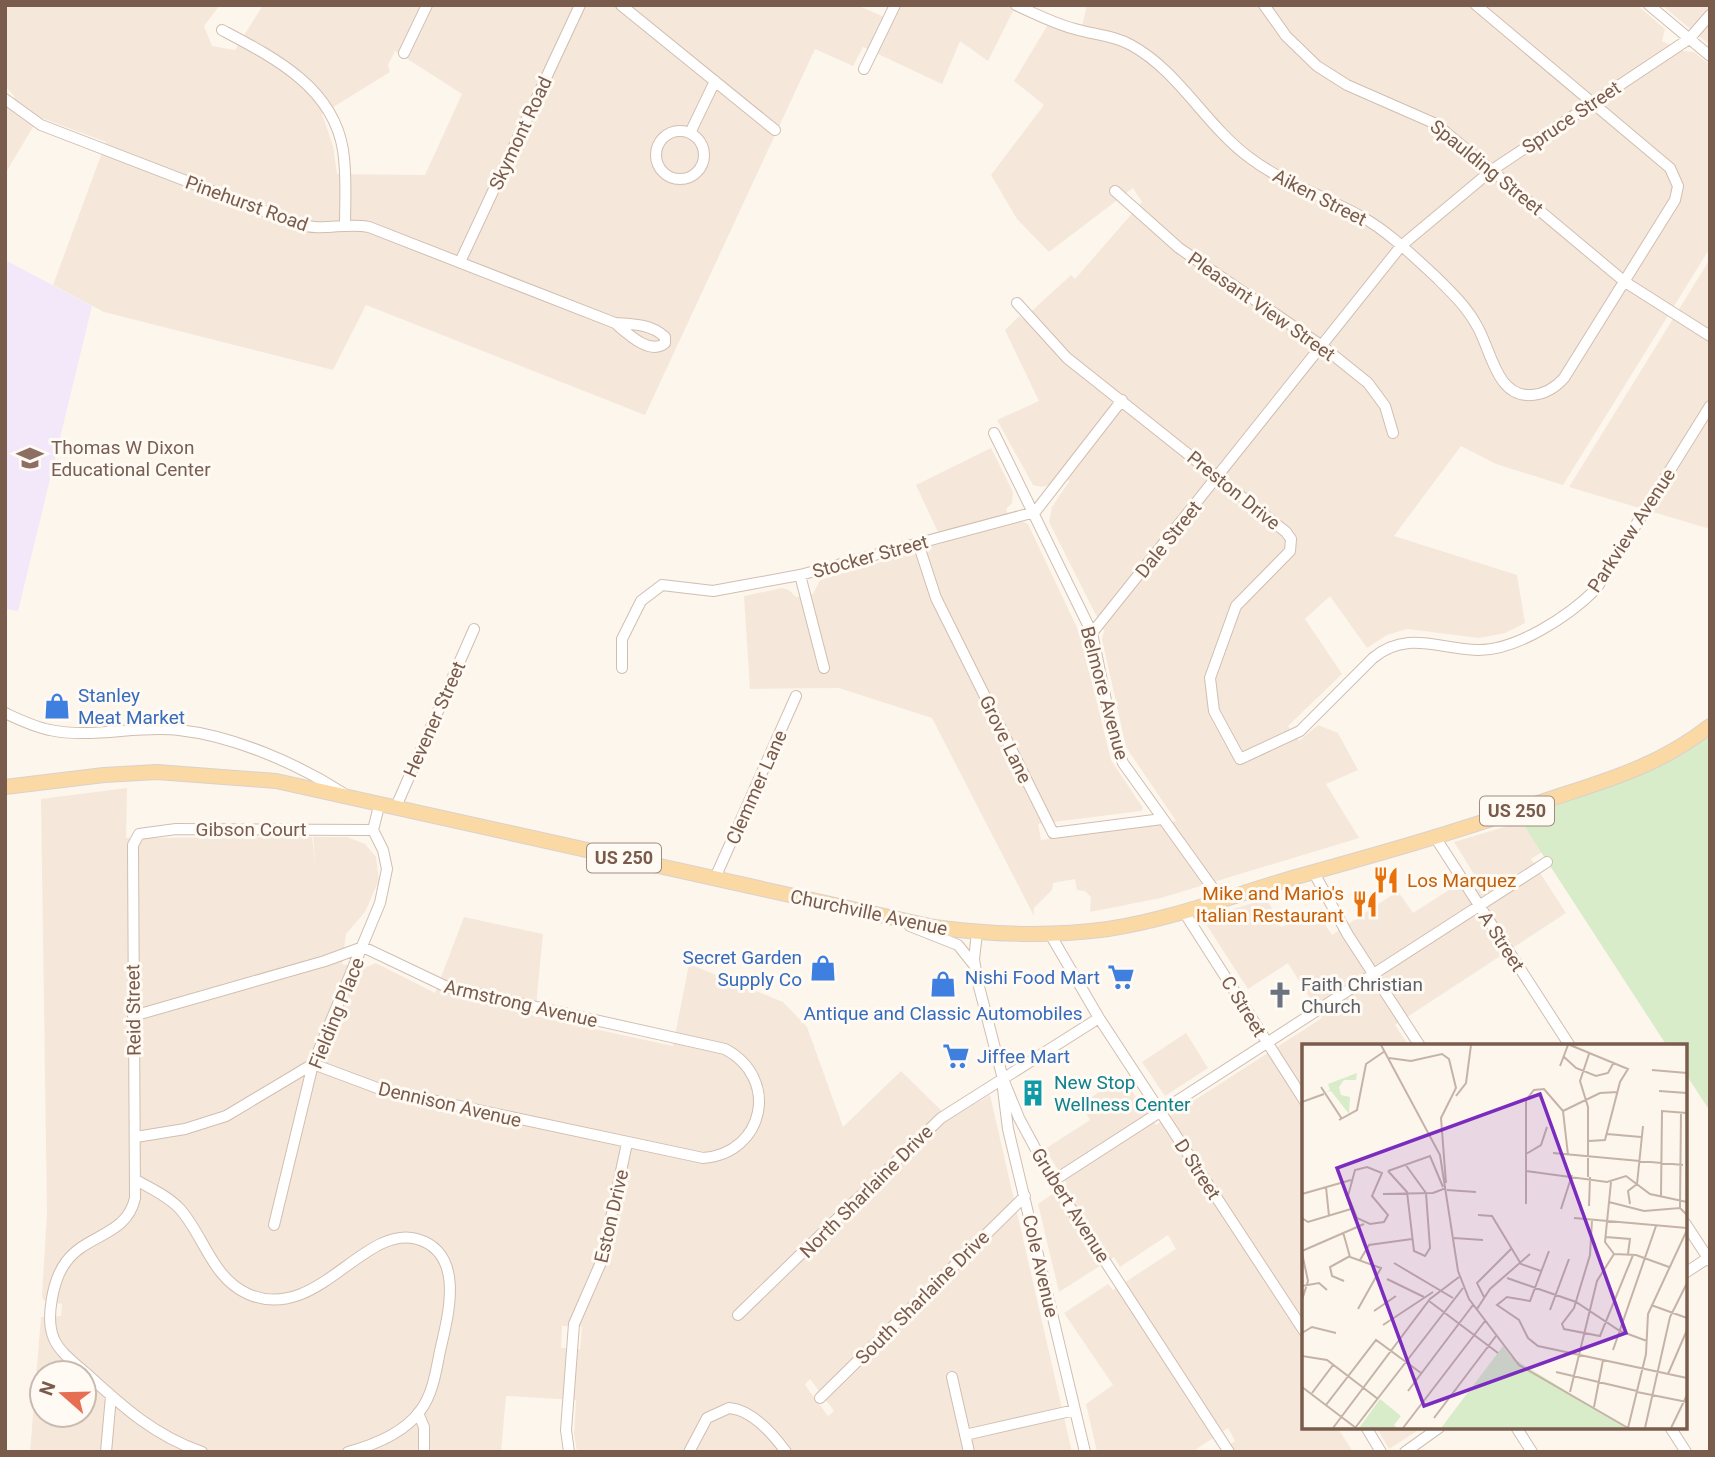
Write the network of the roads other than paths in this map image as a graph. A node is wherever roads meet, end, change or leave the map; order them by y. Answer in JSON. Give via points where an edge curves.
{"nodes":[{"id":1,"x":427,"y":5,"type":"edge"},
{"id":2,"x":580,"y":5,"type":"edge"},
{"id":3,"x":621,"y":5,"type":"edge"},
{"id":4,"x":895,"y":5,"type":"edge"},
{"id":5,"x":1016,"y":5,"type":"edge"},
{"id":6,"x":1264,"y":5,"type":"edge"},
{"id":7,"x":1476,"y":5,"type":"edge"},
{"id":8,"x":1649,"y":5,"type":"edge"},
{"id":9,"x":1710,"y":15,"type":"edge"},
{"id":10,"x":222,"y":30,"type":"dead end"},
{"id":11,"x":1689,"y":39,"type":"junction"},
{"id":12,"x":404,"y":53,"type":"dead end"},
{"id":13,"x":1710,"y":56,"type":"edge"},
{"id":14,"x":864,"y":69,"type":"dead end"},
{"id":15,"x":715,"y":81,"type":"junction"},
{"id":16,"x":5,"y":99,"type":"edge"},
{"id":17,"x":1593,"y":102,"type":"junction"},
{"id":18,"x":775,"y":130,"type":"dead end"},
{"id":19,"x":691,"y":133,"type":"junction"},
{"id":20,"x":1492,"y":170,"type":"junction"},
{"id":21,"x":1115,"y":191,"type":"dead end"},
{"id":22,"x":345,"y":226,"type":"junction"},
{"id":23,"x":1401,"y":246,"type":"junction"},
{"id":24,"x":460,"y":262,"type":"junction"},
{"id":25,"x":1625,"y":282,"type":"junction"},
{"id":26,"x":1017,"y":303,"type":"dead end"},
{"id":27,"x":615,"y":323,"type":"dead end"},
{"id":28,"x":1710,"y":335,"type":"edge"},
{"id":29,"x":1322,"y":346,"type":"junction"},
{"id":30,"x":1122,"y":400,"type":"junction"},
{"id":31,"x":1710,"y":406,"type":"edge"},
{"id":32,"x":994,"y":433,"type":"dead end"},
{"id":33,"x":1392,"y":433,"type":"dead end"},
{"id":34,"x":1218,"y":478,"type":"junction"},
{"id":35,"x":1035,"y":512,"type":"junction"},
{"id":36,"x":918,"y":542,"type":"junction"},
{"id":37,"x":800,"y":575,"type":"junction"},
{"id":38,"x":474,"y":629,"type":"dead end"},
{"id":39,"x":1092,"y":633,"type":"junction"},
{"id":40,"x":622,"y":668,"type":"dead end"},
{"id":41,"x":824,"y":668,"type":"dead end"},
{"id":42,"x":796,"y":696,"type":"dead end"},
{"id":43,"x":5,"y":713,"type":"edge"},
{"id":44,"x":1710,"y":726,"type":"edge"},
{"id":45,"x":1240,"y":759,"type":"joint"},
{"id":46,"x":280,"y":761,"type":"junction"},
{"id":47,"x":276,"y":781,"type":"junction"},
{"id":48,"x":5,"y":788,"type":"edge"},
{"id":49,"x":351,"y":798,"type":"junction"},
{"id":50,"x":379,"y":806,"type":"junction"},
{"id":51,"x":395,"y":809,"type":"junction"},
{"id":52,"x":1162,"y":819,"type":"junction"},
{"id":53,"x":373,"y":830,"type":"junction"},
{"id":54,"x":1435,"y":837,"type":"junction"},
{"id":55,"x":134,"y":841,"type":"joint"},
{"id":56,"x":1547,"y":862,"type":"dead end"},
{"id":57,"x":1314,"y":873,"type":"junction"},
{"id":58,"x":715,"y":878,"type":"junction"},
{"id":59,"x":1222,"y":901,"type":"junction"},
{"id":60,"x":1479,"y":906,"type":"junction"},
{"id":61,"x":1185,"y":912,"type":"junction"},
{"id":62,"x":897,"y":919,"type":"junction"},
{"id":63,"x":977,"y":933,"type":"junction"},
{"id":64,"x":1050,"y":934,"type":"junction"},
{"id":65,"x":363,"y":947,"type":"junction"},
{"id":66,"x":974,"y":965,"type":"junction"},
{"id":67,"x":1373,"y":975,"type":"junction"},
{"id":68,"x":133,"y":1016,"type":"junction"},
{"id":69,"x":1099,"y":1018,"type":"junction"},
{"id":70,"x":1267,"y":1043,"type":"junction"},
{"id":71,"x":1419,"y":1044,"type":"edge"},
{"id":72,"x":1569,"y":1044,"type":"edge"},
{"id":73,"x":313,"y":1064,"type":"junction"},
{"id":74,"x":1003,"y":1079,"type":"junction"},
{"id":75,"x":1302,"y":1097,"type":"edge"},
{"id":76,"x":758,"y":1110,"type":"joint"},
{"id":77,"x":1161,"y":1113,"type":"junction"},
{"id":78,"x":135,"y":1137,"type":"junction"},
{"id":79,"x":627,"y":1143,"type":"junction"},
{"id":80,"x":136,"y":1180,"type":"junction"},
{"id":81,"x":1054,"y":1181,"type":"junction"},
{"id":82,"x":1025,"y":1196,"type":"junction"},
{"id":83,"x":274,"y":1225,"type":"dead end"},
{"id":84,"x":1687,"y":1226,"type":"edge"},
{"id":85,"x":1709,"y":1260,"type":"edge"},
{"id":86,"x":1687,"y":1272,"type":"edge"},
{"id":87,"x":738,"y":1315,"type":"dead end"},
{"id":88,"x":1302,"y":1328,"type":"edge"},
{"id":89,"x":952,"y":1377,"type":"dead end"},
{"id":90,"x":111,"y":1396,"type":"junction"},
{"id":91,"x":820,"y":1398,"type":"dead end"},
{"id":92,"x":1075,"y":1410,"type":"junction"},
{"id":93,"x":418,"y":1413,"type":"junction"},
{"id":94,"x":1367,"y":1429,"type":"edge"},
{"id":95,"x":1437,"y":1429,"type":"edge"},
{"id":96,"x":1517,"y":1429,"type":"edge"},
{"id":97,"x":1671,"y":1429,"type":"edge"},
{"id":98,"x":965,"y":1435,"type":"junction"},
{"id":99,"x":106,"y":1452,"type":"edge"},
{"id":100,"x":202,"y":1452,"type":"edge"},
{"id":101,"x":348,"y":1452,"type":"edge"},
{"id":102,"x":424,"y":1452,"type":"edge"},
{"id":103,"x":569,"y":1452,"type":"edge"},
{"id":104,"x":689,"y":1452,"type":"edge"},
{"id":105,"x":786,"y":1452,"type":"edge"},
{"id":106,"x":969,"y":1452,"type":"edge"},
{"id":107,"x":1085,"y":1452,"type":"edge"},
{"id":108,"x":1229,"y":1452,"type":"edge"},
{"id":109,"x":1381,"y":1452,"type":"edge"},
{"id":110,"x":1405,"y":1452,"type":"edge"},
{"id":111,"x":1532,"y":1452,"type":"edge"},
{"id":112,"x":1686,"y":1452,"type":"edge"}],
"edges":[{"from":1,"to":12,"type":"street"},
{"from":2,"to":24,"type":"street","name":"Skymont Road"},
{"from":3,"to":15,"type":"street"},
{"from":4,"to":14,"type":"street"},
{"from":5,"to":23,"type":"street","name":"Aiken Street","via":[[1140,50],[1249,158],[1363,218]]},
{"from":6,"to":20,"type":"street","name":"Spaulding Street","via":[[1286,36],[1317,66],[1347,85],[1427,119]]},
{"from":7,"to":17,"type":"street"},
{"from":8,"to":11,"type":"street"},
{"from":9,"to":11,"type":"street","name":"Spruce Street"},
{"from":10,"to":22,"type":"street","via":[[305,80],[328,108],[343,148]]},
{"from":11,"to":13,"type":"street"},
{"from":11,"to":17,"type":"street","name":"Spruce Street"},
{"from":15,"to":18,"type":"street"},
{"from":15,"to":19,"type":"street"},
{"from":16,"to":22,"type":"street","name":"Pinehurst Road","via":[[41,125],[299,224]]},
{"from":17,"to":20,"type":"street","name":"Spruce Street"},
{"from":17,"to":25,"type":"street","via":[[1670,168],[1678,186],[1675,200]]},
{"from":19,"to":19,"type":"street","via":[[673,132],[659,144],[657,162],[671,178],[691,177],[702,165],[702,145]]},
{"from":20,"to":23,"type":"street","name":"Spruce Street"},
{"from":20,"to":25,"type":"street","name":"Spaulding Street"},
{"from":21,"to":29,"type":"street","name":"Pleasant View Street","via":[[1184,252]]},
{"from":22,"to":24,"type":"street","name":"Pinehurst Road","via":[[369,227]]},
{"from":23,"to":25,"type":"street","name":"Aiken Street","via":[[1463,305],[1481,332],[1501,380],[1524,395],[1545,392],[1564,379]]},
{"from":23,"to":29,"type":"street","name":"Spruce Street"},
{"from":24,"to":27,"type":"street","name":"Pinehurst Road"},
{"from":25,"to":28,"type":"street","name":"Spaulding Street"},
{"from":26,"to":30,"type":"street","name":"Preston Drive","via":[[1067,358]]},
{"from":29,"to":33,"type":"street","name":"Pleasant View Street","via":[[1377,392],[1390,416]]},
{"from":29,"to":34,"type":"street","name":"Dale Street"},
{"from":30,"to":34,"type":"street","name":"Preston Drive"},
{"from":30,"to":35,"type":"street"},
{"from":31,"to":45,"type":"street","name":"Parkview Avenue","via":[[1596,589],[1582,601],[1523,639],[1499,648],[1477,650],[1415,640],[1386,649],[1300,731]]},
{"from":32,"to":35,"type":"street","name":"Belmore Avenue"},
{"from":34,"to":39,"type":"street","name":"Dale Street"},
{"from":34,"to":45,"type":"street","name":"Preston Drive","via":[[1286,532],[1292,544],[1234,610],[1212,674],[1209,689],[1214,710]]},
{"from":35,"to":36,"type":"street","name":"Stocker Street"},
{"from":35,"to":39,"type":"street","name":"Belmore Avenue"},
{"from":36,"to":37,"type":"street","name":"Stocker Street"},
{"from":36,"to":52,"type":"street","name":"Grove Lane","via":[[936,598],[1053,833]]},
{"from":37,"to":40,"type":"street","name":"Stocker Street","via":[[713,591],[670,584],[657,587],[641,601],[622,639]]},
{"from":37,"to":41,"type":"street"},
{"from":38,"to":51,"type":"street","name":"Hevener Street"},
{"from":39,"to":52,"type":"street","name":"Belmore Avenue","via":[[1116,748]]},
{"from":42,"to":58,"type":"street","name":"Clemmer Lane"},
{"from":43,"to":46,"type":"street","via":[[56,732],[184,731]]},
{"from":44,"to":54,"type":"main road","name":"Churchville Avenue","number":"US 250","via":[[1634,772]]},
{"from":46,"to":47,"type":"street"},
{"from":46,"to":49,"type":"street","via":[[305,769]]},
{"from":47,"to":48,"type":"main road","name":"Churchville Avenue","number":"US 250","via":[[157,772]]},
{"from":47,"to":49,"type":"main road","name":"Churchville Avenue","number":"US 250"},
{"from":49,"to":50,"type":"main road","name":"Churchville Avenue","number":"US 250"},
{"from":50,"to":51,"type":"main road","name":"Churchville Avenue","number":"US 250"},
{"from":50,"to":53,"type":"street"},
{"from":51,"to":58,"type":"main road","name":"Churchville Avenue","number":"US 250"},
{"from":52,"to":59,"type":"street","name":"Belmore Avenue"},
{"from":53,"to":55,"type":"street","name":"Gibson Court","via":[[176,829],[139,834]]},
{"from":53,"to":65,"type":"street","name":"Fielding Place","via":[[385,855],[386,877]]},
{"from":54,"to":57,"type":"main road","name":"Churchville Avenue","number":"US 250"},
{"from":54,"to":60,"type":"street","name":"A Street"},
{"from":55,"to":68,"type":"street","name":"Reid Street"},
{"from":56,"to":60,"type":"street"},
{"from":57,"to":59,"type":"main road","name":"Churchville Avenue","number":"US 250"},
{"from":57,"to":67,"type":"street"},
{"from":58,"to":62,"type":"main road","name":"Churchville Avenue","number":"US 250"},
{"from":59,"to":61,"type":"main road","name":"Churchville Avenue","number":"US 250"},
{"from":60,"to":67,"type":"street"},
{"from":60,"to":72,"type":"street","name":"A Street"},
{"from":61,"to":64,"type":"main road","name":"Churchville Avenue","number":"US 250","via":[[1112,928]]},
{"from":61,"to":70,"type":"street","name":"C Street"},
{"from":62,"to":63,"type":"main road","name":"Churchville Avenue","number":"US 250"},
{"from":62,"to":66,"type":"street","via":[[958,945]]},
{"from":63,"to":64,"type":"main road","name":"Churchville Avenue","number":"US 250"},
{"from":63,"to":66,"type":"street","name":"Grubert Avenue"},
{"from":64,"to":69,"type":"street","name":"D Street"},
{"from":65,"to":68,"type":"street"},
{"from":65,"to":73,"type":"street","name":"Fielding Place"},
{"from":65,"to":76,"type":"street","name":"Armstrong Avenue","via":[[455,989],[725,1049],[752,1073]]},
{"from":66,"to":74,"type":"street","name":"Grubert Avenue"},
{"from":67,"to":70,"type":"street"},
{"from":67,"to":71,"type":"street"},
{"from":68,"to":78,"type":"street","name":"Reid Street"},
{"from":69,"to":74,"type":"street","name":"North Sharlaine Drive"},
{"from":69,"to":77,"type":"street","name":"D Street"},
{"from":70,"to":75,"type":"street","name":"C Street"},
{"from":70,"to":77,"type":"street"},
{"from":73,"to":78,"type":"street","via":[[226,1116],[186,1129]]},
{"from":73,"to":79,"type":"street","name":"Dennison Avenue","via":[[380,1089]]},
{"from":73,"to":83,"type":"street","name":"Fielding Place"},
{"from":74,"to":81,"type":"street","name":"Grubert Avenue"},
{"from":74,"to":82,"type":"street","name":"Cole Avenue","via":[[1005,1116]]},
{"from":74,"to":87,"type":"street","name":"North Sharlaine Drive","via":[[930,1127]]},
{"from":76,"to":79,"type":"street","name":"Dennison Avenue","via":[[745,1138],[714,1156],[697,1157]]},
{"from":77,"to":81,"type":"street"},
{"from":77,"to":88,"type":"street","name":"D Street"},
{"from":78,"to":80,"type":"street","name":"Reid Street"},
{"from":79,"to":103,"type":"street","name":"Eston Drive","via":[[601,1266],[574,1324],[566,1430]]},
{"from":80,"to":90,"type":"street","name":"Reid Street","via":[[129,1214],[68,1259],[59,1273],[52,1303],[51,1329],[57,1345]]},
{"from":80,"to":93,"type":"street","via":[[177,1206],[223,1276],[260,1298],[303,1294],[391,1240],[416,1239],[434,1249],[447,1269],[450,1296],[435,1377]]},
{"from":81,"to":108,"type":"street","name":"Grubert Avenue"},
{"from":82,"to":91,"type":"street","name":"South Sharlaine Drive"},
{"from":82,"to":92,"type":"street","name":"Cole Avenue"},
{"from":84,"to":85,"type":"street"},
{"from":85,"to":86,"type":"street"},
{"from":89,"to":98,"type":"street"},
{"from":90,"to":99,"type":"street"},
{"from":90,"to":100,"type":"street","name":"Reid Street","via":[[149,1427]]},
{"from":92,"to":98,"type":"street"},
{"from":92,"to":107,"type":"street","name":"Cole Avenue"},
{"from":93,"to":101,"type":"street","via":[[387,1437]]},
{"from":93,"to":102,"type":"street","via":[[424,1427]]},
{"from":94,"to":109,"type":"street"},
{"from":95,"to":110,"type":"street"},
{"from":96,"to":111,"type":"street"},
{"from":97,"to":112,"type":"street"},
{"from":98,"to":106,"type":"street"},
{"from":104,"to":105,"type":"street","via":[[707,1418],[729,1408],[763,1426]]}]}
